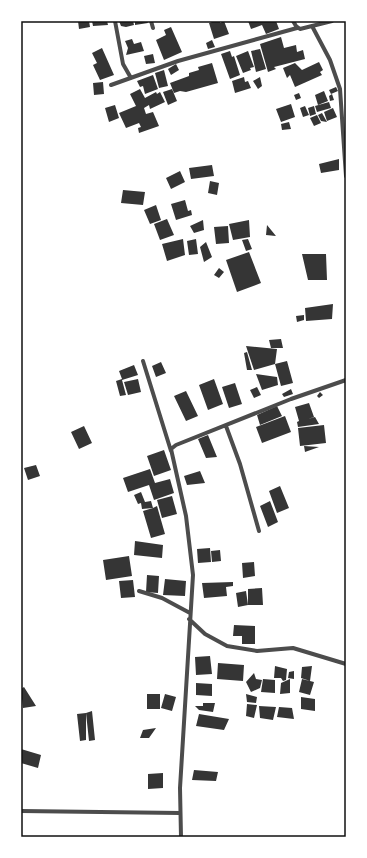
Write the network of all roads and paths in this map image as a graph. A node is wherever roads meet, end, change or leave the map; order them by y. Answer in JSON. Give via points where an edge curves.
{"nodes":[{"id":1,"x":115,"y":21,"type":"edge"},
{"id":2,"x":151,"y":21,"type":"edge"},
{"id":3,"x":294,"y":21,"type":"edge"},
{"id":4,"x":332,"y":21,"type":"edge"},
{"id":5,"x":312,"y":26,"type":"junction"},
{"id":6,"x":153,"y":28,"type":"dead end"},
{"id":7,"x":297,"y":28,"type":"junction"},
{"id":8,"x":131,"y":78,"type":"junction"},
{"id":9,"x":111,"y":85,"type":"dead end"},
{"id":10,"x":346,"y":176,"type":"edge"},
{"id":11,"x":143,"y":361,"type":"dead end"},
{"id":12,"x":346,"y":380,"type":"edge"},
{"id":13,"x":226,"y":426,"type":"junction"},
{"id":14,"x":171,"y":451,"type":"junction"},
{"id":15,"x":259,"y":530,"type":"dead end"},
{"id":16,"x":139,"y":591,"type":"dead end"},
{"id":17,"x":190,"y":613,"type":"junction"},
{"id":18,"x":189,"y":619,"type":"junction"},
{"id":19,"x":346,"y":664,"type":"edge"},
{"id":20,"x":21,"y":811,"type":"edge"},
{"id":21,"x":180,"y":813,"type":"junction"},
{"id":22,"x":181,"y":837,"type":"edge"}],
"edges":[{"from":1,"to":8,"type":"street","via":[[123,64]]},
{"from":2,"to":6,"type":"street"},
{"from":3,"to":7,"type":"street"},
{"from":4,"to":5,"type":"street"},
{"from":5,"to":7,"type":"street"},
{"from":5,"to":10,"type":"street","via":[[330,60],[340,89]]},
{"from":7,"to":8,"type":"street"},
{"from":8,"to":9,"type":"street"},
{"from":11,"to":14,"type":"street"},
{"from":12,"to":13,"type":"street"},
{"from":13,"to":14,"type":"street","via":[[176,445]]},
{"from":13,"to":15,"type":"street"},
{"from":14,"to":17,"type":"street","via":[[191,550],[193,575]]},
{"from":16,"to":17,"type":"street","via":[[162,598]]},
{"from":17,"to":18,"type":"street"},
{"from":18,"to":19,"type":"street","via":[[205,634],[227,646],[257,651],[293,648]]},
{"from":18,"to":21,"type":"street"},
{"from":20,"to":21,"type":"street"},
{"from":21,"to":22,"type":"street"}]}
